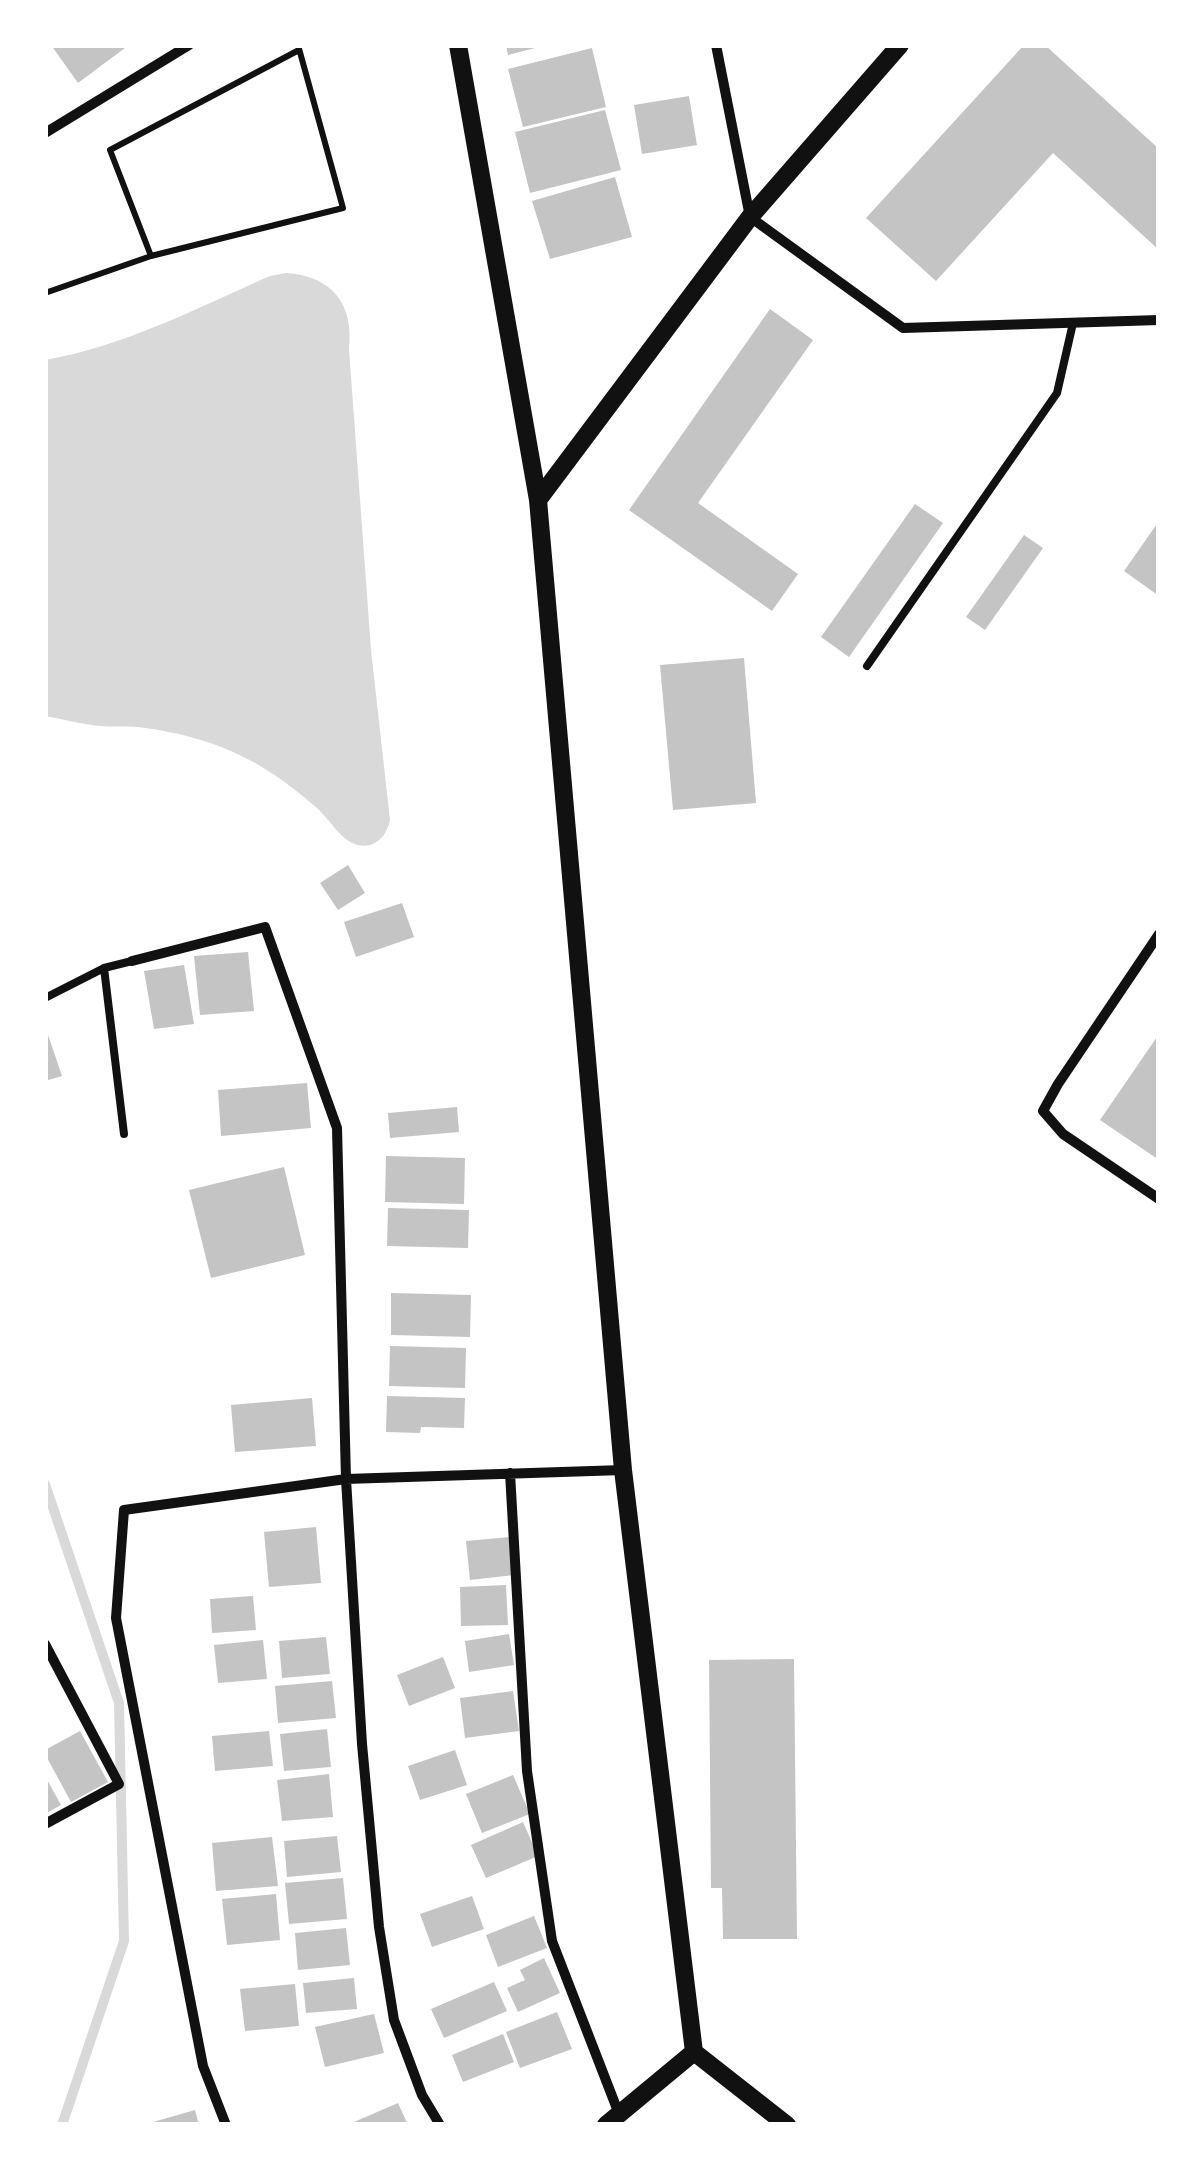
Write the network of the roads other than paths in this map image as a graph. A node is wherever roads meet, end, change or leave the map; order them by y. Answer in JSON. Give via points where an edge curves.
{"nodes":[{"id":1,"x":188,"y":45,"type":"edge"},
{"id":2,"x":458,"y":45,"type":"edge"},
{"id":3,"x":716,"y":45,"type":"edge"},
{"id":4,"x":900,"y":45,"type":"edge"},
{"id":5,"x":45,"y":133,"type":"edge"},
{"id":6,"x":750,"y":217,"type":"junction"},
{"id":7,"x":1159,"y":320,"type":"edge"},
{"id":8,"x":1073,"y":322,"type":"junction"},
{"id":9,"x":538,"y":500,"type":"junction"},
{"id":10,"x":867,"y":666,"type":"dead end"},
{"id":11,"x":1159,"y":934,"type":"edge"},
{"id":12,"x":132,"y":960,"type":"joint"},
{"id":13,"x":104,"y":968,"type":"junction"},
{"id":14,"x":45,"y":998,"type":"edge"},
{"id":15,"x":124,"y":1134,"type":"dead end"},
{"id":16,"x":1159,"y":1199,"type":"edge"},
{"id":17,"x":623,"y":1470,"type":"junction"},
{"id":18,"x":510,"y":1473,"type":"junction"},
{"id":19,"x":346,"y":1480,"type":"junction"},
{"id":20,"x":45,"y":1644,"type":"edge"},
{"id":21,"x":45,"y":1824,"type":"edge"},
{"id":22,"x":694,"y":2052,"type":"junction"},
{"id":23,"x":613,"y":2119,"type":"edge"},
{"id":24,"x":226,"y":2125,"type":"edge"},
{"id":25,"x":440,"y":2125,"type":"edge"},
{"id":26,"x":786,"y":2125,"type":"edge"}],
"edges":[{"from":1,"to":5,"type":"street"},
{"from":2,"to":9,"type":"street"},
{"from":3,"to":6,"type":"street"},
{"from":4,"to":6,"type":"street"},
{"from":6,"to":8,"type":"street","via":[[903,328]]},
{"from":6,"to":9,"type":"street"},
{"from":7,"to":8,"type":"street"},
{"from":8,"to":10,"type":"lane","via":[[1057,394]]},
{"from":9,"to":17,"type":"street"},
{"from":11,"to":16,"type":"street","via":[[1044,1111],[1063,1134]]},
{"from":12,"to":13,"type":"lane"},
{"from":12,"to":19,"type":"street","via":[[265,927],[337,1128]]},
{"from":13,"to":14,"type":"lane"},
{"from":13,"to":15,"type":"lane"},
{"from":17,"to":18,"type":"street"},
{"from":17,"to":22,"type":"street"},
{"from":18,"to":19,"type":"street"},
{"from":18,"to":23,"type":"street","via":[[526,1771],[552,1941]]},
{"from":19,"to":24,"type":"street","via":[[124,1510],[116,1618],[203,2066]]},
{"from":19,"to":25,"type":"street","via":[[379,1927],[394,2020]]},
{"from":20,"to":21,"type":"street","via":[[119,1784]]},
{"from":22,"to":23,"type":"street"},
{"from":22,"to":26,"type":"street"}]}
